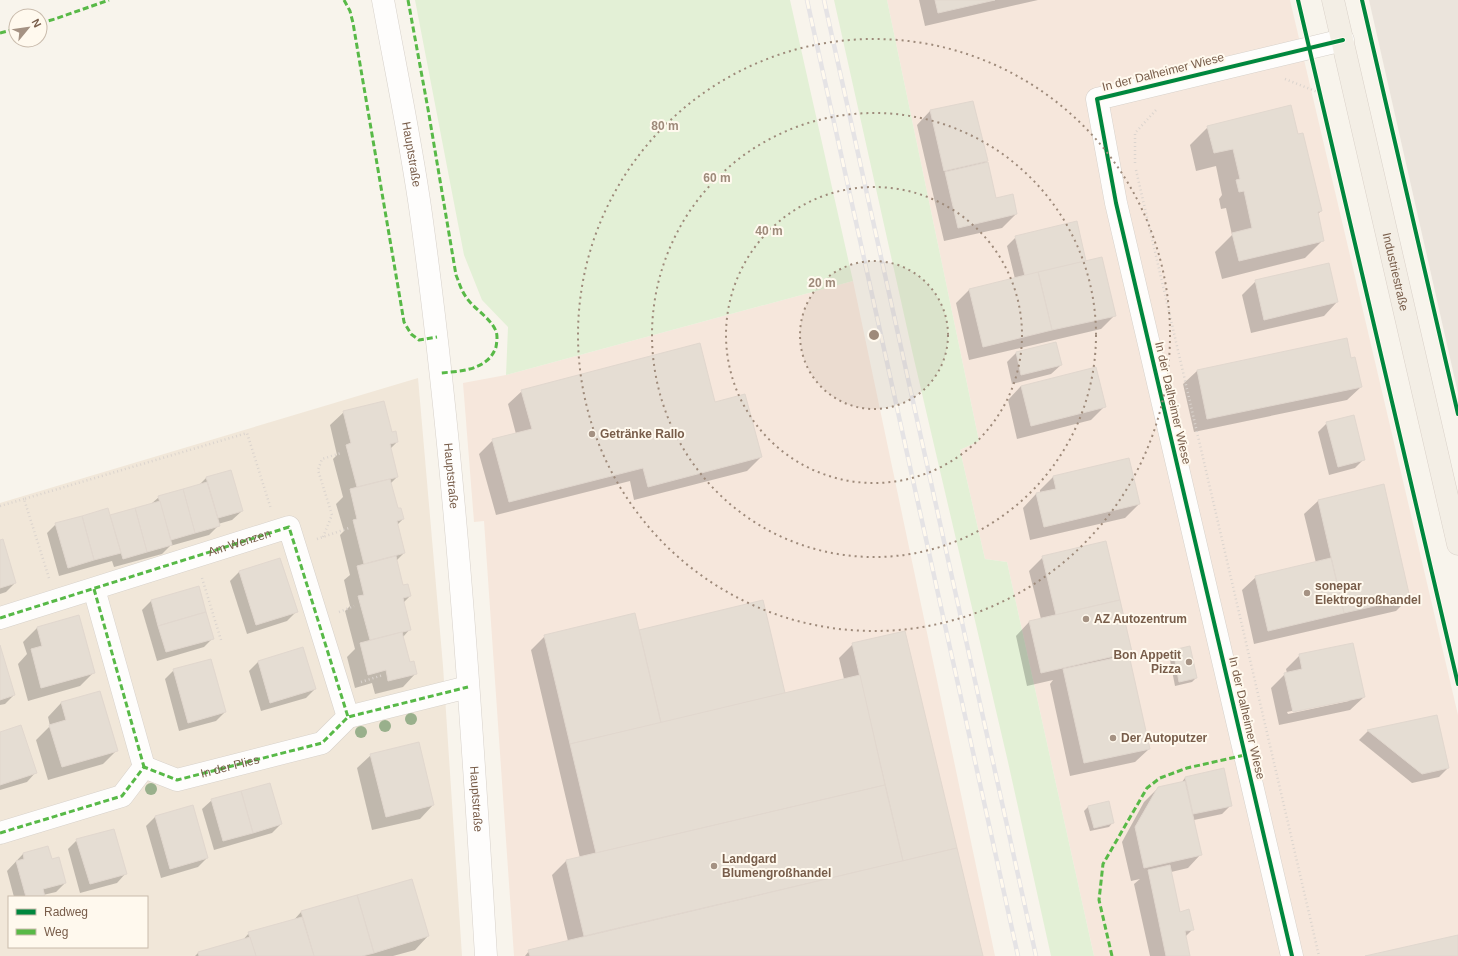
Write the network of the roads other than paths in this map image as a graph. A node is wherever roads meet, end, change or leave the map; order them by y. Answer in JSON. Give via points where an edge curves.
{"nodes":[{"id":1,"x":383,"y":0,"type":"edge"},
{"id":2,"x":1333,"y":0,"type":"edge"},
{"id":3,"x":1342,"y":40,"type":"junction"},
{"id":4,"x":1458,"y":544,"type":"edge"},
{"id":5,"x":94,"y":589,"type":"junction"},
{"id":6,"x":0,"y":618,"type":"edge"},
{"id":7,"x":468,"y":687,"type":"junction"},
{"id":8,"x":348,"y":717,"type":"junction"},
{"id":9,"x":144,"y":767,"type":"junction"},
{"id":10,"x":0,"y":833,"type":"edge"},
{"id":11,"x":486,"y":956,"type":"edge"},
{"id":12,"x":1292,"y":956,"type":"edge"}],
"edges":[{"from":1,"to":7,"type":"street","name":"Hauptstraße","via":[[418,194],[438,344],[458,547]]},
{"from":2,"to":3,"type":"main road","name":"Industriestraße"},
{"from":3,"to":4,"type":"main road","name":"Industriestraße"},
{"from":3,"to":12,"type":"street","name":"In der Dalheimer Wiese","via":[[1097,98],[1118,210]]},
{"from":5,"to":6,"type":"street","name":"Am Wenzen"},
{"from":5,"to":8,"type":"street","name":"Am Wenzen","via":[[289,527]]},
{"from":5,"to":9,"type":"street"},
{"from":7,"to":8,"type":"street"},
{"from":7,"to":11,"type":"street","name":"Hauptstraße"},
{"from":8,"to":9,"type":"street","name":"In der Plies","via":[[322,743],[177,780]]},
{"from":9,"to":10,"type":"street","via":[[122,796]]}]}
